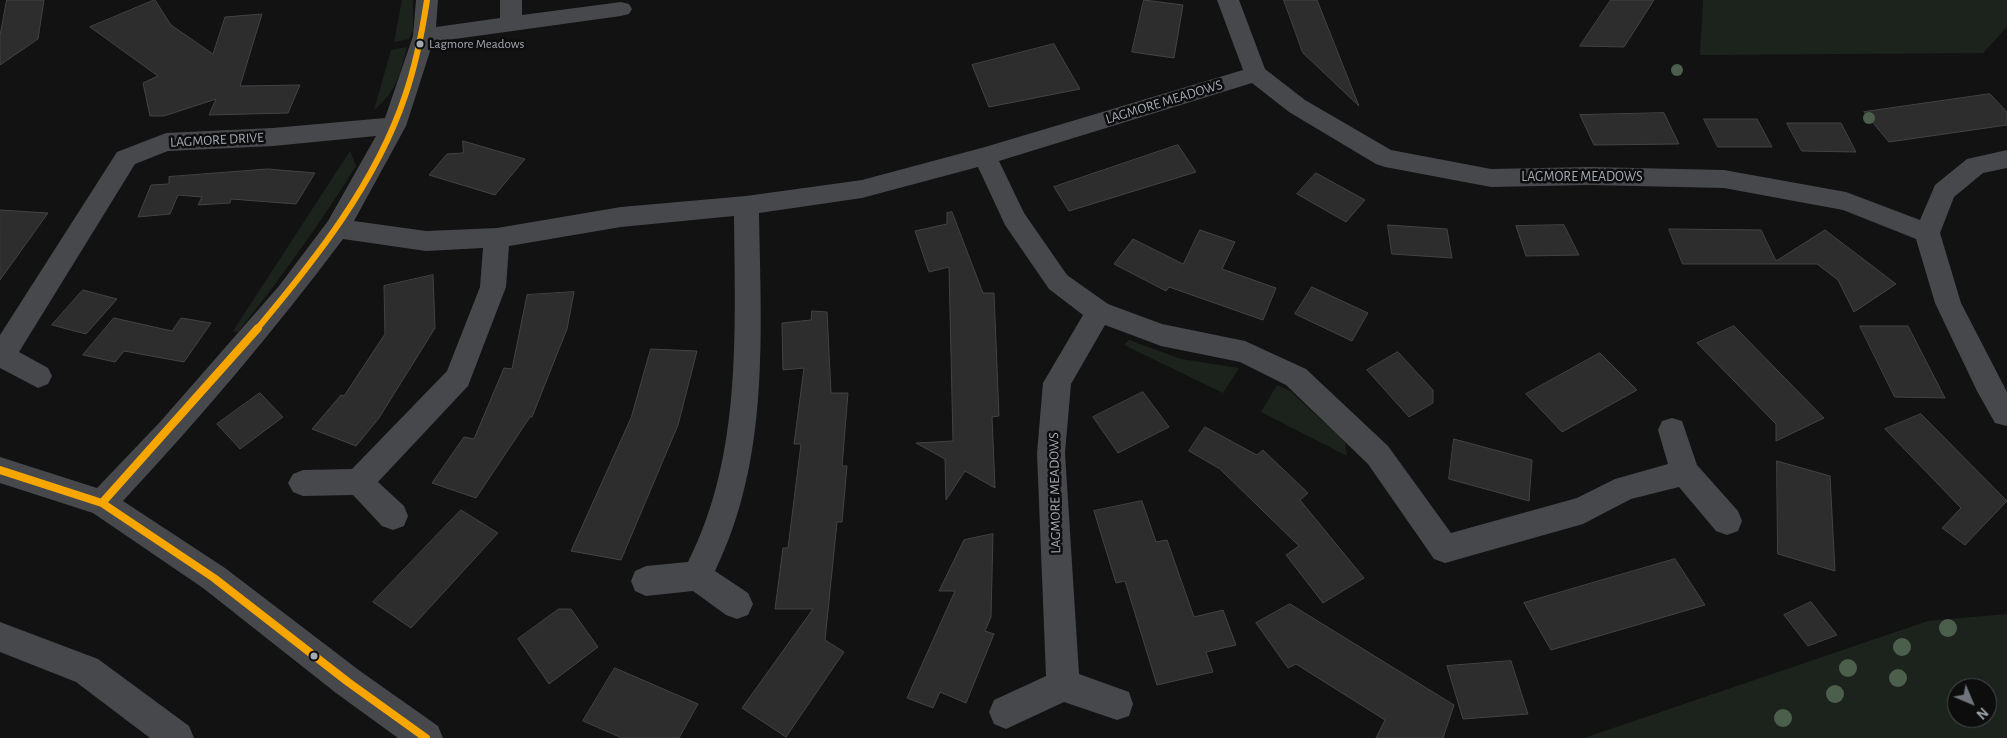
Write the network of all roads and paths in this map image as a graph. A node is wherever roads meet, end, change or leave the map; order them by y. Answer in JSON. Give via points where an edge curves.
{"nodes":[{"id":1,"x":427,"y":0,"type":"edge"},
{"id":2,"x":511,"y":0,"type":"edge"},
{"id":3,"x":1228,"y":0,"type":"edge"},
{"id":4,"x":621,"y":9,"type":"dead end"},
{"id":5,"x":511,"y":23,"type":"junction"},
{"id":6,"x":424,"y":36,"type":"junction"},
{"id":7,"x":1256,"y":74,"type":"junction"},
{"id":8,"x":394,"y":126,"type":"junction"},
{"id":9,"x":985,"y":156,"type":"junction"},
{"id":10,"x":2007,"y":160,"type":"edge"},
{"id":11,"x":746,"y":205,"type":"junction"},
{"id":12,"x":337,"y":228,"type":"junction"},
{"id":13,"x":1927,"y":233,"type":"junction"},
{"id":14,"x":497,"y":238,"type":"junction"},
{"id":15,"x":1099,"y":312,"type":"junction"},
{"id":16,"x":1,"y":355,"type":"edge"},
{"id":17,"x":38,"y":376,"type":"dead end"},
{"id":18,"x":2007,"y":414,"type":"edge"},
{"id":19,"x":1672,"y":430,"type":"dead end"},
{"id":20,"x":0,"y":470,"type":"edge"},
{"id":21,"x":1686,"y":472,"type":"junction"},
{"id":22,"x":359,"y":482,"type":"junction"},
{"id":23,"x":303,"y":483,"type":"dead end"},
{"id":24,"x":102,"y":503,"type":"junction"},
{"id":25,"x":393,"y":516,"type":"dead end"},
{"id":26,"x":1727,"y":521,"type":"dead end"},
{"id":27,"x":697,"y":576,"type":"junction"},
{"id":28,"x":646,"y":581,"type":"dead end"},
{"id":29,"x":738,"y":604,"type":"dead end"},
{"id":30,"x":0,"y":637,"type":"edge"},
{"id":31,"x":1062,"y":685,"type":"junction"},
{"id":32,"x":1117,"y":704,"type":"dead end"},
{"id":33,"x":1006,"y":712,"type":"dead end"},
{"id":34,"x":177,"y":738,"type":"edge"},
{"id":35,"x":426,"y":738,"type":"edge"}],
"edges":[{"from":1,"to":6,"type":"street"},
{"from":2,"to":5,"type":"street"},
{"from":3,"to":7,"type":"street","name":"LAGMORE MEADOWS"},
{"from":4,"to":5,"type":"street"},
{"from":5,"to":6,"type":"street"},
{"from":6,"to":8,"type":"street"},
{"from":7,"to":9,"type":"street","name":"LAGMORE MEADOWS"},
{"from":7,"to":13,"type":"street","name":"LAGMORE MEADOWS","via":[[1297,106],[1384,158],[1491,178],[1724,179],[1846,201]]},
{"from":8,"to":12,"type":"street"},
{"from":8,"to":16,"type":"street","name":"LAGMORE DRIVE","via":[[166,142],[126,158]]},
{"from":9,"to":11,"type":"street","name":"LAGMORE MEADOWS","via":[[862,189]]},
{"from":9,"to":15,"type":"street","via":[[1014,218],[1058,282]]},
{"from":10,"to":13,"type":"street","via":[[1976,165],[1944,192]]},
{"from":11,"to":14,"type":"street","name":"LAGMORE MEADOWS","via":[[621,217]]},
{"from":11,"to":27,"type":"street","via":[[748,378],[740,445],[722,521]]},
{"from":12,"to":14,"type":"street","name":"LAGMORE MEADOWS","via":[[426,241]]},
{"from":12,"to":24,"type":"street","via":[[288,293],[170,431]]},
{"from":13,"to":18,"type":"street","via":[[1948,303],[1986,383]]},
{"from":14,"to":22,"type":"street","via":[[493,287],[458,378]]},
{"from":15,"to":21,"type":"street","via":[[1161,335],[1245,352],[1296,377],[1378,455],[1445,549],[1583,510],[1625,488]]},
{"from":15,"to":31,"type":"street","name":"LAGMORE MEADOWS","via":[[1057,383],[1051,453]]},
{"from":16,"to":17,"type":"street","name":"LAGMORE DRIVE"},
{"from":19,"to":21,"type":"street"},
{"from":20,"to":24,"type":"street"},
{"from":21,"to":26,"type":"street"},
{"from":22,"to":23,"type":"street"},
{"from":22,"to":25,"type":"street"},
{"from":24,"to":35,"type":"street","via":[[214,578]]},
{"from":27,"to":28,"type":"street"},
{"from":27,"to":29,"type":"street"},
{"from":30,"to":34,"type":"street","via":[[87,670]]},
{"from":31,"to":32,"type":"street"},
{"from":31,"to":33,"type":"street"}]}
